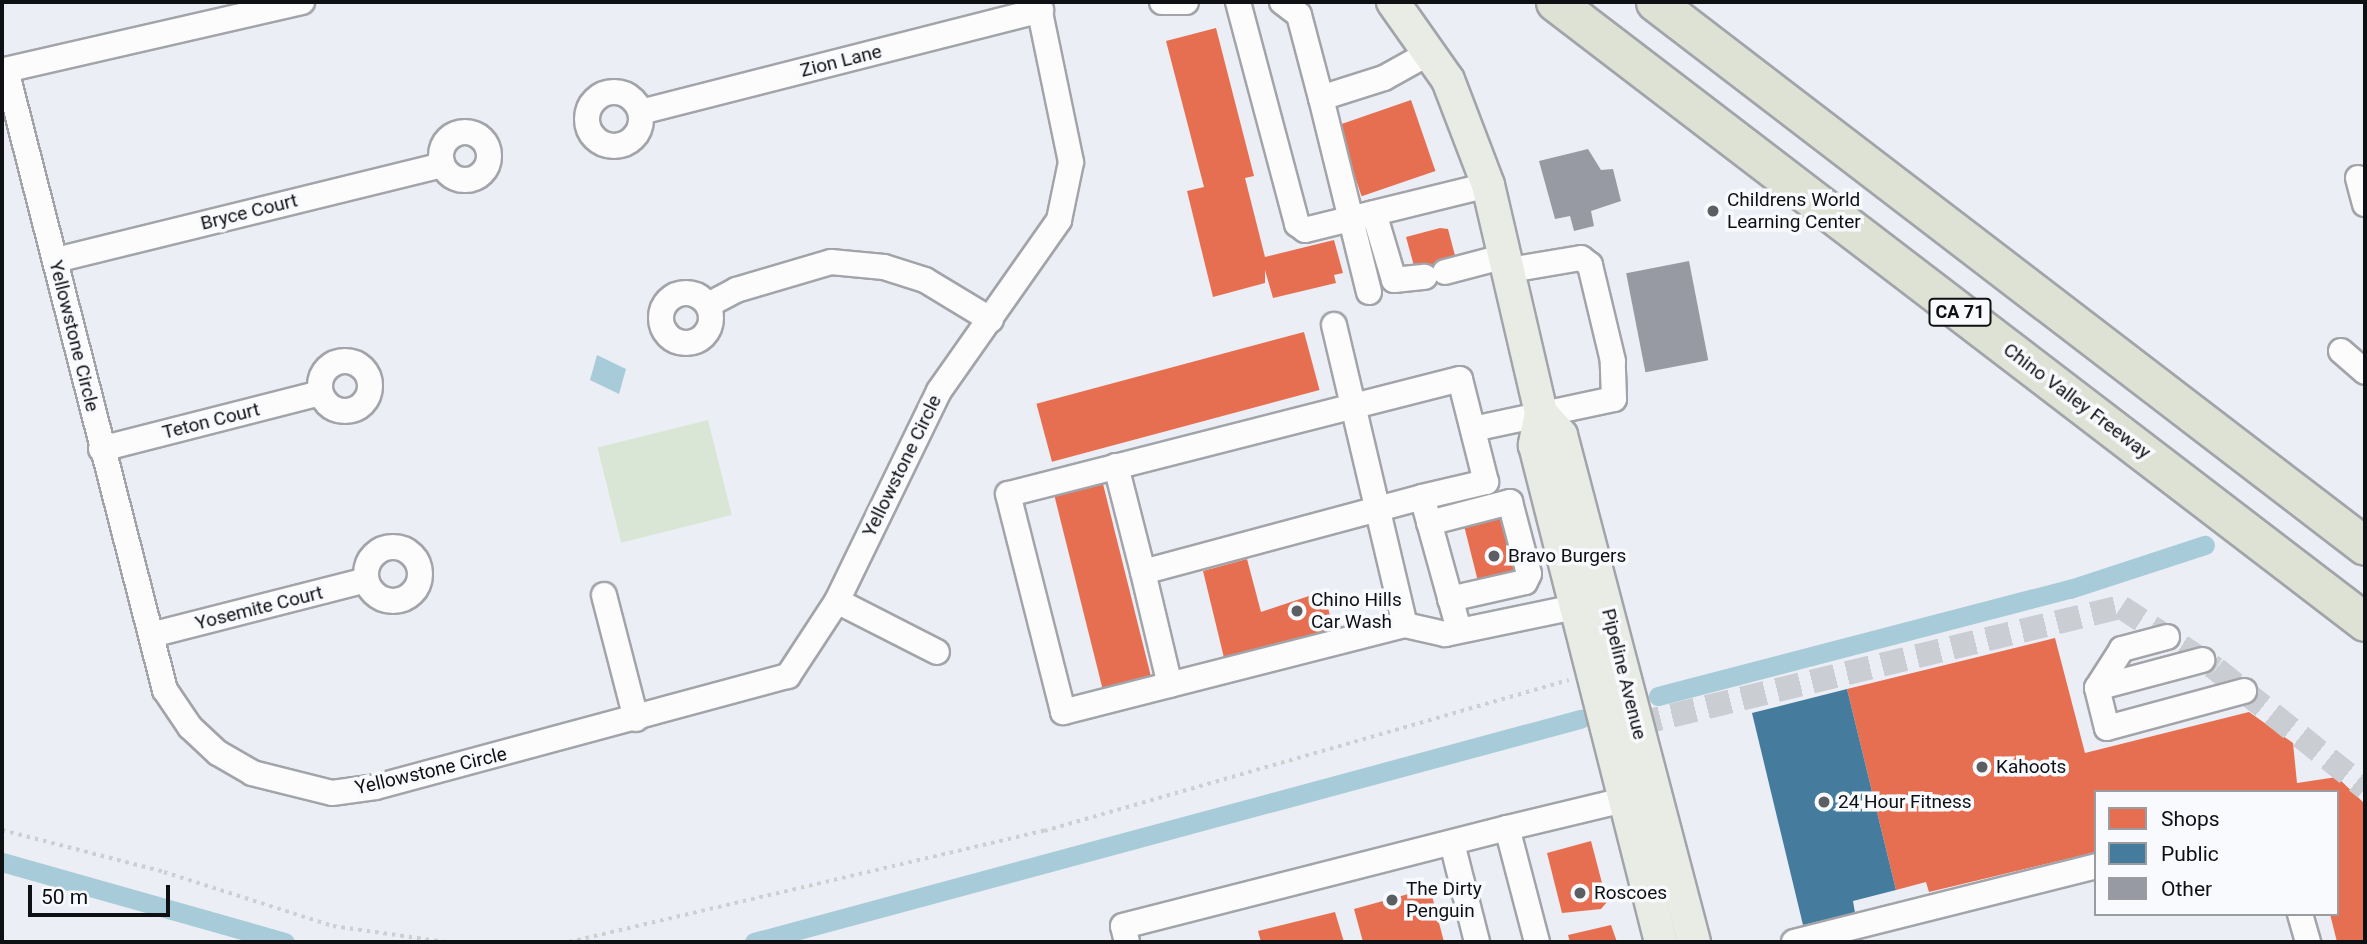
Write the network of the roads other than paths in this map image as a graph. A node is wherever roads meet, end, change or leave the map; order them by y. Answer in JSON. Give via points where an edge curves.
{"nodes":[{"id":1,"x":302,"y":2,"type":"edge"},
{"id":2,"x":1161,"y":2,"type":"edge"},
{"id":3,"x":1186,"y":2,"type":"edge"},
{"id":4,"x":1238,"y":2,"type":"edge"},
{"id":5,"x":1282,"y":2,"type":"edge"},
{"id":6,"x":1393,"y":2,"type":"edge"},
{"id":7,"x":1555,"y":2,"type":"edge"},
{"id":8,"x":1655,"y":2,"type":"edge"},
{"id":9,"x":1039,"y":6,"type":"edge"},
{"id":10,"x":1431,"y":52,"type":"junction"},
{"id":11,"x":1321,"y":98,"type":"junction"},
{"id":12,"x":641,"y":112,"type":"dead end"},
{"id":13,"x":443,"y":165,"type":"dead end"},
{"id":14,"x":2358,"y":178,"type":"dead end"},
{"id":15,"x":1488,"y":185,"type":"junction"},
{"id":16,"x":2365,"y":204,"type":"edge"},
{"id":17,"x":1362,"y":216,"type":"junction"},
{"id":18,"x":56,"y":260,"type":"junction"},
{"id":19,"x":1508,"y":263,"type":"junction"},
{"id":20,"x":1369,"y":292,"type":"dead end"},
{"id":21,"x":708,"y":305,"type":"dead end"},
{"id":22,"x":991,"y":320,"type":"junction"},
{"id":23,"x":1334,"y":325,"type":"dead end"},
{"id":24,"x":2365,"y":344,"type":"edge"},
{"id":25,"x":2365,"y":372,"type":"edge"},
{"id":26,"x":320,"y":393,"type":"dead end"},
{"id":27,"x":1354,"y":406,"type":"junction"},
{"id":28,"x":1541,"y":413,"type":"junction"},
{"id":29,"x":1473,"y":429,"type":"junction"},
{"id":30,"x":101,"y":449,"type":"junction"},
{"id":31,"x":1116,"y":466,"type":"junction"},
{"id":32,"x":1422,"y":497,"type":"junction"},
{"id":33,"x":1378,"y":508,"type":"junction"},
{"id":34,"x":1429,"y":523,"type":"junction"},
{"id":35,"x":2365,"y":546,"type":"edge"},
{"id":36,"x":1143,"y":572,"type":"junction"},
{"id":37,"x":366,"y":580,"type":"dead end"},
{"id":38,"x":604,"y":595,"type":"dead end"},
{"id":39,"x":1450,"y":599,"type":"junction"},
{"id":40,"x":837,"y":601,"type":"junction"},
{"id":41,"x":1575,"y":607,"type":"junction"},
{"id":42,"x":2365,"y":622,"type":"edge"},
{"id":43,"x":1405,"y":625,"type":"junction"},
{"id":44,"x":1459,"y":630,"type":"junction"},
{"id":45,"x":151,"y":635,"type":"junction"},
{"id":46,"x":2167,"y":637,"type":"dead end"},
{"id":47,"x":937,"y":652,"type":"dead end"},
{"id":48,"x":2202,"y":660,"type":"dead end"},
{"id":49,"x":1605,"y":680,"type":"junction"},
{"id":50,"x":1170,"y":684,"type":"junction"},
{"id":51,"x":2097,"y":688,"type":"junction"},
{"id":52,"x":2244,"y":691,"type":"dead end"},
{"id":53,"x":636,"y":719,"type":"junction"},
{"id":54,"x":1639,"y":796,"type":"junction"},
{"id":55,"x":1507,"y":828,"type":"junction"},
{"id":56,"x":1452,"y":843,"type":"junction"},
{"id":57,"x":2094,"y":867,"type":"edge"},
{"id":58,"x":2301,"y":916,"type":"edge"},
{"id":59,"x":1127,"y":942,"type":"edge"},
{"id":60,"x":1477,"y":942,"type":"edge"},
{"id":61,"x":1537,"y":942,"type":"edge"},
{"id":62,"x":1661,"y":942,"type":"edge"},
{"id":63,"x":1694,"y":942,"type":"edge"},
{"id":64,"x":1794,"y":942,"type":"edge"},
{"id":65,"x":2308,"y":942,"type":"edge"}],
"edges":[{"from":1,"to":18,"type":"street","name":"Yellowstone Circle","via":[[6,70]]},
{"from":2,"to":3,"type":"street"},
{"from":4,"to":17,"type":"street","via":[[1297,224],[1305,230]]},
{"from":5,"to":11,"type":"street","via":[[1299,15]]},
{"from":6,"to":10,"type":"main road","name":"Pipeline Avenue"},
{"from":7,"to":42,"type":"highway","name":"Chino Valley Freeway","number":"CA 71"},
{"from":8,"to":35,"type":"highway"},
{"from":9,"to":12,"type":"street","name":"Zion Lane"},
{"from":9,"to":22,"type":"street","name":"Yellowstone Circle","via":[[1071,162],[1059,220]]},
{"from":10,"to":11,"type":"street","via":[[1384,78]]},
{"from":10,"to":15,"type":"main road","name":"Pipeline Avenue","via":[[1466,116]]},
{"from":11,"to":17,"type":"street"},
{"from":13,"to":18,"type":"street","name":"Bryce Court"},
{"from":14,"to":16,"type":"street"},
{"from":15,"to":17,"type":"street"},
{"from":15,"to":19,"type":"main road","name":"Pipeline Avenue"},
{"from":17,"to":19,"type":"street","via":[[1394,280]]},
{"from":17,"to":20,"type":"street"},
{"from":18,"to":30,"type":"street","name":"Yellowstone Circle"},
{"from":19,"to":28,"type":"main road","name":"Pipeline Avenue"},
{"from":19,"to":28,"type":"street","via":[[1581,258],[1590,265],[1599,295],[1614,399]]},
{"from":21,"to":22,"type":"street","via":[[736,290],[831,262],[884,267],[925,280]]},
{"from":22,"to":40,"type":"street","name":"Yellowstone Circle","via":[[939,391]]},
{"from":23,"to":27,"type":"street"},
{"from":24,"to":25,"type":"street","via":[[2341,351]]},
{"from":26,"to":30,"type":"street","name":"Teton Court"},
{"from":27,"to":29,"type":"street","via":[[1460,379]]},
{"from":27,"to":31,"type":"street"},
{"from":27,"to":33,"type":"street"},
{"from":28,"to":29,"type":"street"},
{"from":28,"to":41,"type":"main road","name":"Pipeline Avenue","via":[[1535,445]]},
{"from":28,"to":49,"type":"main road","name":"Pipeline Avenue","via":[[1561,435]]},
{"from":29,"to":32,"type":"street","via":[[1486,482]]},
{"from":30,"to":45,"type":"street","name":"Yellowstone Circle"},
{"from":31,"to":36,"type":"street"},
{"from":31,"to":50,"type":"street","via":[[1008,494],[1063,712]]},
{"from":32,"to":33,"type":"street"},
{"from":32,"to":34,"type":"street"},
{"from":33,"to":36,"type":"street"},
{"from":33,"to":43,"type":"street"},
{"from":34,"to":39,"type":"street"},
{"from":34,"to":39,"type":"street","via":[[1510,502],[1529,574],[1525,582]]},
{"from":36,"to":50,"type":"street"},
{"from":37,"to":45,"type":"street","name":"Yosemite Court"},
{"from":38,"to":53,"type":"street"},
{"from":39,"to":44,"type":"street"},
{"from":40,"to":47,"type":"street"},
{"from":40,"to":53,"type":"street","name":"Yellowstone Circle","via":[[788,676]]},
{"from":41,"to":44,"type":"street"},
{"from":41,"to":49,"type":"main road","name":"Pipeline Avenue"},
{"from":43,"to":44,"type":"street"},
{"from":43,"to":50,"type":"street"},
{"from":45,"to":53,"type":"street","name":"Yellowstone Circle","via":[[165,690],[190,727],[252,773],[302,789],[376,787]]},
{"from":46,"to":51,"type":"street","via":[[2122,649]]},
{"from":48,"to":51,"type":"street"},
{"from":49,"to":54,"type":"main road","name":"Pipeline Avenue"},
{"from":51,"to":52,"type":"street","via":[[2107,728]]},
{"from":54,"to":55,"type":"street"},
{"from":54,"to":62,"type":"main road","name":"Pipeline Avenue"},
{"from":54,"to":63,"type":"main road","name":"Pipeline Avenue"},
{"from":55,"to":56,"type":"street"},
{"from":55,"to":61,"type":"street"},
{"from":56,"to":59,"type":"street","via":[[1123,926]]},
{"from":56,"to":60,"type":"street"},
{"from":57,"to":64,"type":"street"},
{"from":58,"to":65,"type":"street"}]}
